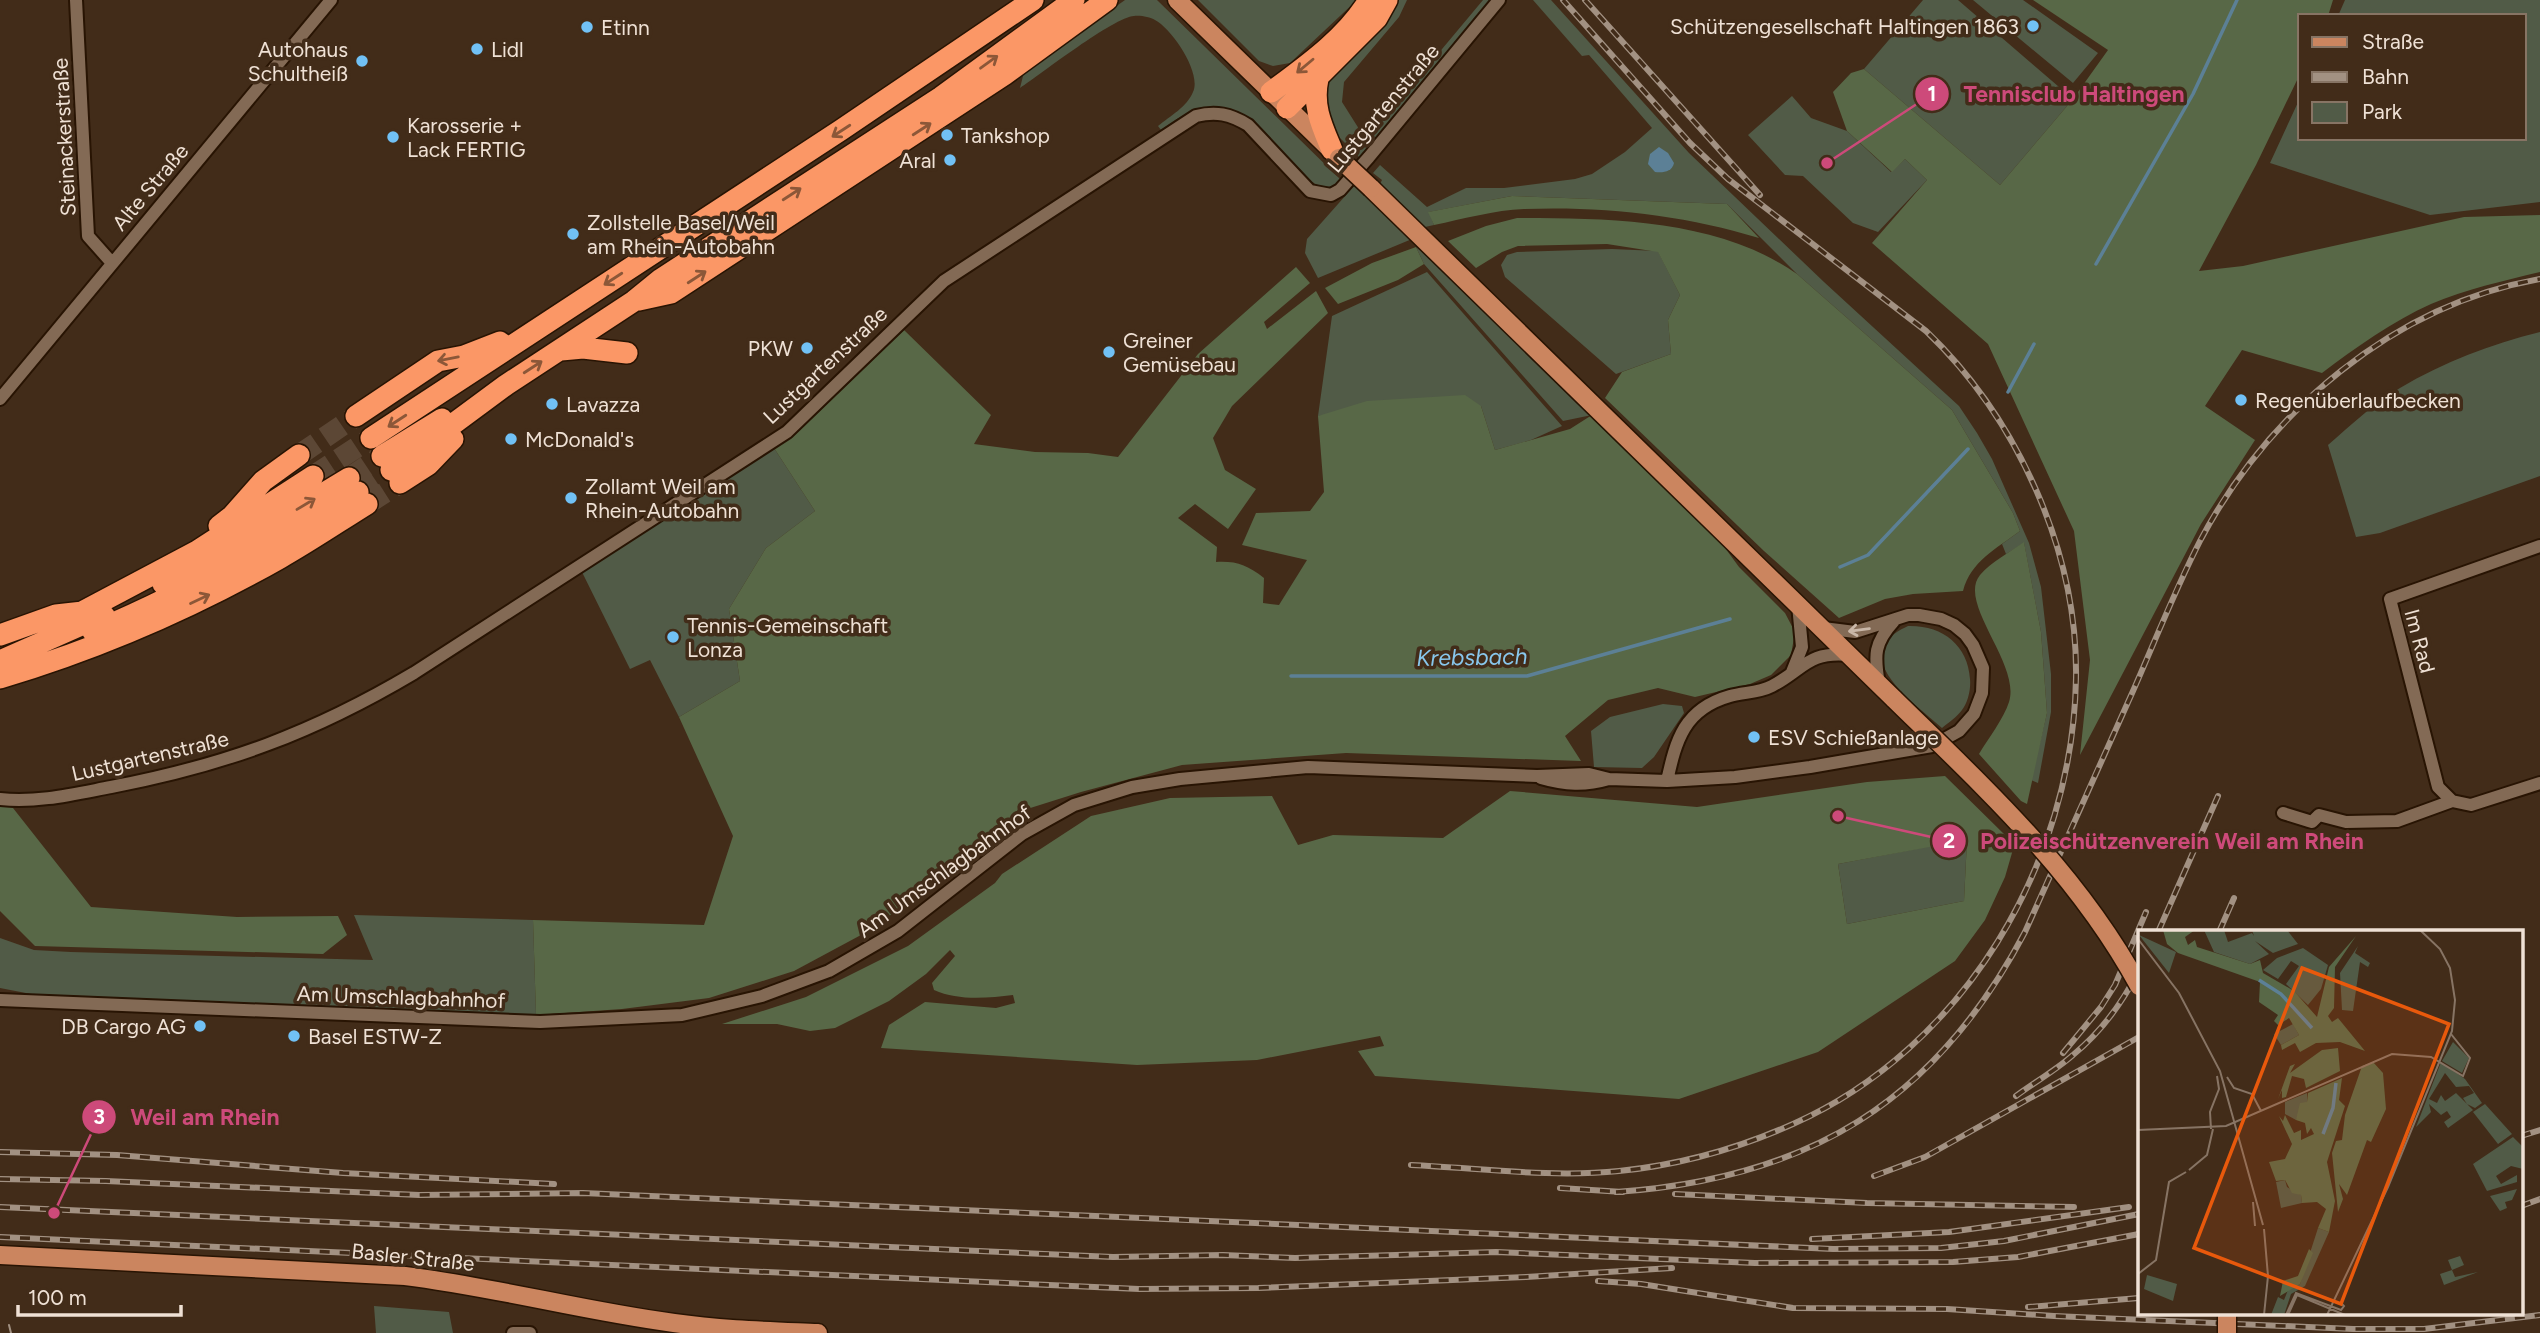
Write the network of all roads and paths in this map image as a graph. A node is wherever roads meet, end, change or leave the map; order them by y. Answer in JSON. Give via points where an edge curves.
{"nodes":[{"id":1,"x":76,"y":0,"type":"edge"},
{"id":2,"x":331,"y":0,"type":"edge"},
{"id":3,"x":1033,"y":0,"type":"edge"},
{"id":4,"x":1074,"y":0,"type":"edge"},
{"id":5,"x":1107,"y":0,"type":"edge"},
{"id":6,"x":1369,"y":0,"type":"edge"},
{"id":7,"x":1387,"y":0,"type":"edge"},
{"id":8,"x":1499,"y":0,"type":"edge"},
{"id":9,"x":1183,"y":6,"type":"edge"},
{"id":10,"x":1318,"y":79,"type":"junction"},
{"id":11,"x":1271,"y":92,"type":"junction"},
{"id":12,"x":1287,"y":108,"type":"junction"},
{"id":13,"x":1336,"y":154,"type":"junction"},
{"id":14,"x":112,"y":263,"type":"junction"},
{"id":15,"x":634,"y":301,"type":"junction"},
{"id":16,"x":556,"y":317,"type":"junction"},
{"id":17,"x":559,"y":350,"type":"junction"},
{"id":18,"x":627,"y":352,"type":"dead end"},
{"id":19,"x":0,"y":399,"type":"edge"},
{"id":20,"x":356,"y":416,"type":"tunnel mouth"},
{"id":21,"x":371,"y":438,"type":"tunnel mouth"},
{"id":22,"x":299,"y":454,"type":"tunnel mouth"},
{"id":23,"x":391,"y":470,"type":"tunnel mouth"},
{"id":24,"x":313,"y":476,"type":"tunnel mouth"},
{"id":25,"x":358,"y":491,"type":"junction"},
{"id":26,"x":2540,"y":546,"type":"edge"},
{"id":27,"x":197,"y":551,"type":"junction"},
{"id":28,"x":1798,"y":605,"type":"junction"},
{"id":29,"x":83,"y":612,"type":"junction"},
{"id":30,"x":1894,"y":621,"type":"junction"},
{"id":31,"x":1822,"y":628,"type":"junction"},
{"id":32,"x":0,"y":635,"type":"edge"},
{"id":33,"x":0,"y":648,"type":"edge"},
{"id":34,"x":1849,"y":655,"type":"junction"},
{"id":35,"x":0,"y":660,"type":"edge"},
{"id":36,"x":0,"y":670,"type":"edge"},
{"id":37,"x":1791,"y":672,"type":"junction"},
{"id":38,"x":0,"y":678,"type":"edge"},
{"id":39,"x":1879,"y":684,"type":"junction"},
{"id":40,"x":1667,"y":781,"type":"junction"},
{"id":41,"x":2540,"y":783,"type":"edge"},
{"id":42,"x":0,"y":799,"type":"edge"},
{"id":43,"x":2452,"y":801,"type":"junction"},
{"id":44,"x":2283,"y":813,"type":"dead end"},
{"id":45,"x":2138,"y":984,"type":"edge"},
{"id":46,"x":0,"y":1000,"type":"edge"},
{"id":47,"x":0,"y":1255,"type":"edge"},
{"id":48,"x":513,"y":1333,"type":"edge"},
{"id":49,"x":530,"y":1333,"type":"edge"},
{"id":50,"x":818,"y":1333,"type":"edge"}],
"edges":[{"from":1,"to":14,"type":"street","name":"Steinackerstraße","via":[[88,236]]},
{"from":2,"to":14,"type":"street","name":"Alte Straße"},
{"from":3,"to":16,"type":"highway","one_way":true},
{"from":15,"to":4,"type":"highway","one_way":true,"via":[[940,97]]},
{"from":15,"to":5,"type":"highway","one_way":true,"via":[[671,293],[1004,75]]},
{"from":6,"to":11,"type":"highway","one_way":true,"via":[[1321,53]]},
{"from":7,"to":10,"type":"highway","via":[[1377,18]]},
{"from":8,"to":42,"type":"street","name":"Lustgartenstraße","via":[[1369,157],[1331,195],[1310,191],[1236,117],[1209,113],[1186,120],[944,281],[787,432],[364,702],[261,748],[182,773],[56,798]]},
{"from":9,"to":11,"type":"main road"},
{"from":10,"to":12,"type":"highway"},
{"from":10,"to":13,"type":"highway","via":[[1317,112]]},
{"from":11,"to":12,"type":"main road"},
{"from":12,"to":13,"type":"main road"},
{"from":13,"to":28,"type":"main road","bridge":true},
{"from":14,"to":19,"type":"street","name":"Alte Straße"},
{"from":15,"to":17,"type":"highway"},
{"from":16,"to":20,"type":"highway","one_way":true,"via":[[485,349],[438,360]]},
{"from":16,"to":21,"type":"highway","one_way":true},
{"from":17,"to":18,"type":"highway"},
{"from":23,"to":17,"type":"highway","one_way":true},
{"from":22,"to":27,"type":"highway","via":[[263,481]]},
{"from":24,"to":27,"type":"highway"},
{"from":35,"to":25,"type":"highway","one_way":true,"via":[[109,613],[263,530]]},
{"from":25,"to":36,"type":"highway","via":[[272,544],[192,585]]},
{"from":38,"to":25,"type":"highway","one_way":true,"via":[[125,634],[280,558]]},
{"from":26,"to":43,"type":"street","name":"Im Rad","via":[[2390,599],[2438,787]]},
{"from":27,"to":29,"type":"highway"},
{"from":28,"to":31,"type":"main road"},
{"from":28,"to":37,"type":"street","via":[[1802,647]]},
{"from":29,"to":32,"type":"highway","via":[[56,615]]},
{"from":29,"to":33,"type":"highway"},
{"from":30,"to":31,"type":"street","name":"Am Umschlagbahnhof","one_way":true,"via":[[1855,632]]},
{"from":30,"to":39,"type":"street","via":[[1878,640],[1875,652]]},
{"from":30,"to":40,"type":"street","name":"Am Umschlagbahnhof","via":[[1908,615],[1941,619],[1965,634],[1977,652],[1984,680],[1979,703],[1968,723],[1952,737],[1917,750],[1823,765]]},
{"from":31,"to":34,"type":"main road"},
{"from":34,"to":37,"type":"street","via":[[1820,655]]},
{"from":34,"to":39,"type":"main road"},
{"from":37,"to":40,"type":"street","via":[[1770,688],[1732,695],[1699,712],[1675,745]]},
{"from":39,"to":45,"type":"main road","bridge":true,"via":[[2019,822],[2062,871],[2103,925]]},
{"from":40,"to":46,"type":"street","name":"Am Umschlagbahnhof","via":[[1588,774],[1308,767],[1180,779],[1111,793],[1074,806],[1022,834],[905,926],[849,960],[786,988],[682,1015],[540,1022]]},
{"from":41,"to":43,"type":"street","via":[[2471,805]]},
{"from":43,"to":44,"type":"street","via":[[2397,821],[2346,822],[2319,816],[2312,822]]},
{"from":47,"to":50,"type":"main road","name":"Basler Straße","via":[[405,1276],[674,1324]]},
{"from":48,"to":49,"type":"street"}]}
